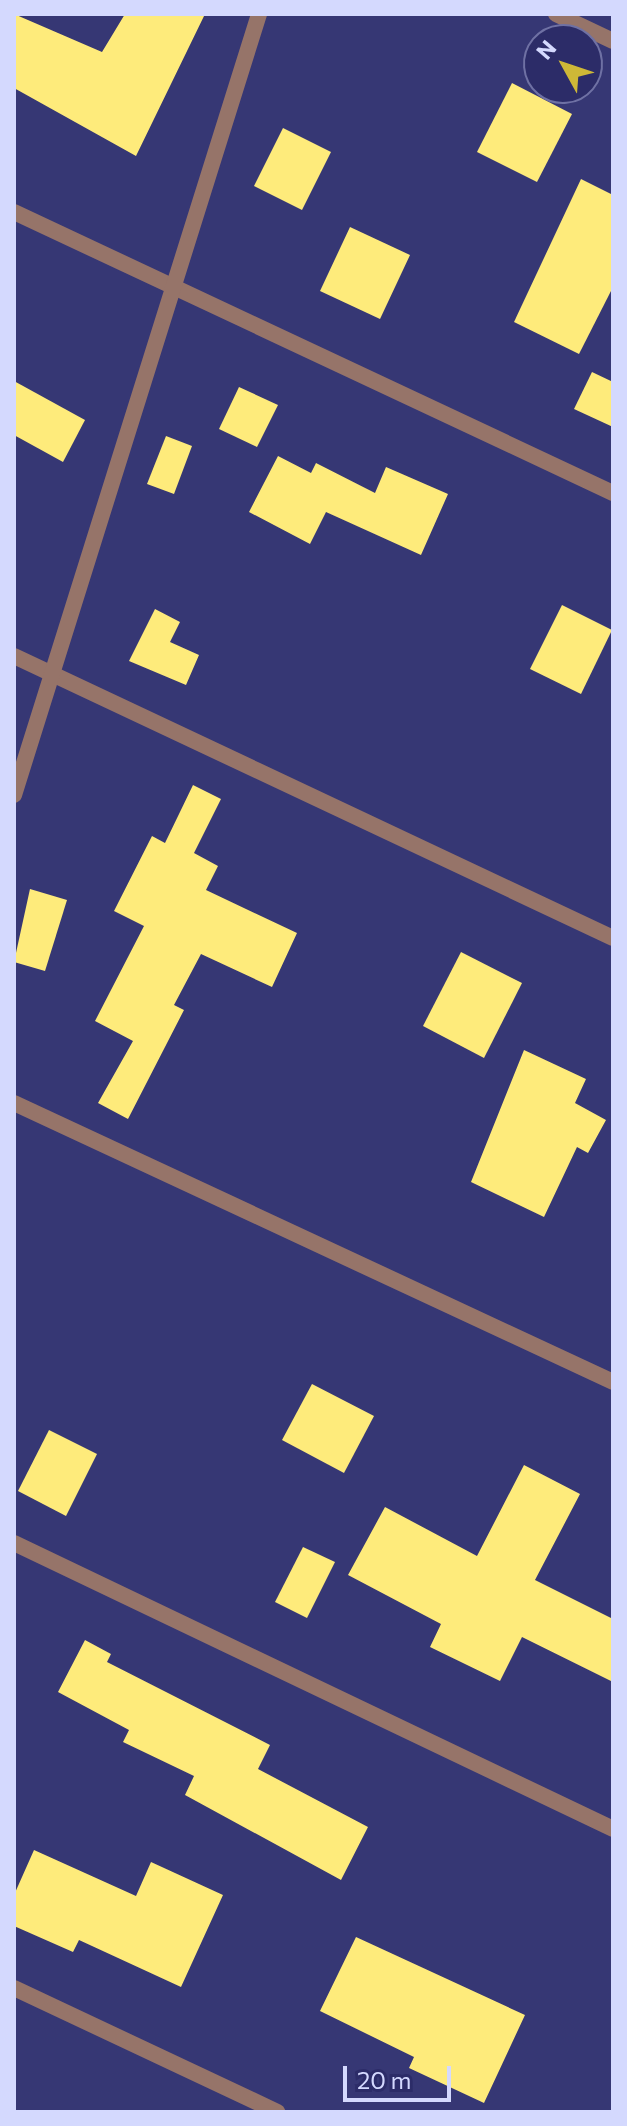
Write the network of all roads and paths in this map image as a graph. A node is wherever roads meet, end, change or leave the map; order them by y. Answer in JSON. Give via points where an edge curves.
{"nodes":[{"id":1,"x":259,"y":14,"type":"edge"},
{"id":2,"x":556,"y":14,"type":"edge"},
{"id":3,"x":613,"y":41,"type":"edge"},
{"id":4,"x":14,"y":212,"type":"edge"},
{"id":5,"x":172,"y":286,"type":"junction"},
{"id":6,"x":613,"y":493,"type":"edge"},
{"id":7,"x":14,"y":656,"type":"edge"},
{"id":8,"x":52,"y":674,"type":"junction"},
{"id":9,"x":14,"y":795,"type":"edge"},
{"id":10,"x":613,"y":938,"type":"edge"},
{"id":11,"x":14,"y":1103,"type":"edge"},
{"id":12,"x":613,"y":1382,"type":"edge"},
{"id":13,"x":14,"y":1543,"type":"edge"},
{"id":14,"x":613,"y":1829,"type":"edge"},
{"id":15,"x":14,"y":1988,"type":"edge"},
{"id":16,"x":277,"y":2112,"type":"edge"}],
"edges":[{"from":1,"to":5,"type":"street"},
{"from":2,"to":3,"type":"street"},
{"from":4,"to":5,"type":"street"},
{"from":5,"to":6,"type":"street"},
{"from":5,"to":8,"type":"street"},
{"from":7,"to":8,"type":"street"},
{"from":8,"to":9,"type":"street"},
{"from":8,"to":10,"type":"street"},
{"from":11,"to":12,"type":"street"},
{"from":13,"to":14,"type":"street"},
{"from":15,"to":16,"type":"street"}]}
